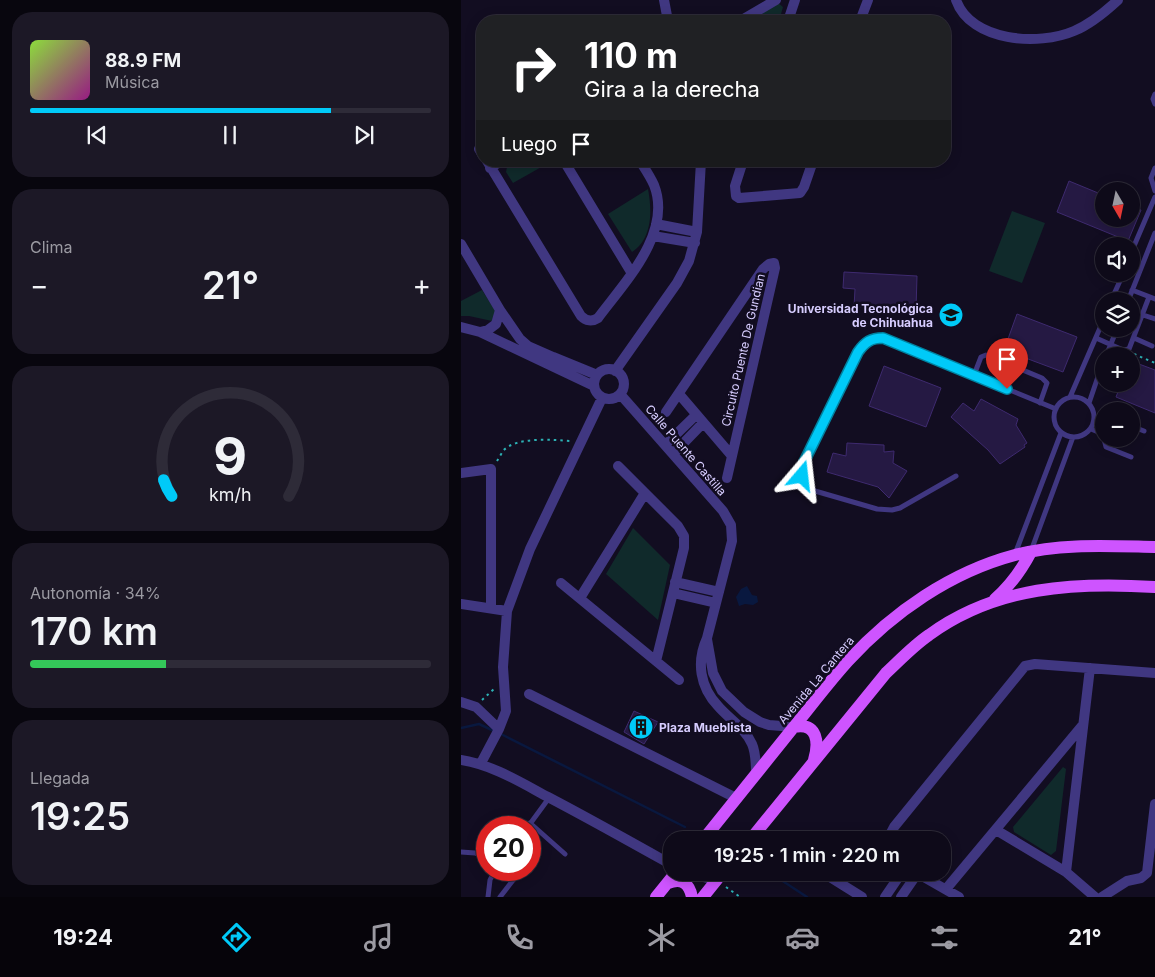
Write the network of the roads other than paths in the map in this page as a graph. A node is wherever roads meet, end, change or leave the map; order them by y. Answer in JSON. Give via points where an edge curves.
{"nodes":[{"id":1,"x":664,"y":0,"type":"edge"},
{"id":2,"x":776,"y":0,"type":"edge"},
{"id":3,"x":795,"y":0,"type":"edge"},
{"id":4,"x":868,"y":0,"type":"edge"},
{"id":5,"x":956,"y":0,"type":"edge"},
{"id":6,"x":1118,"y":0,"type":"edge"},
{"id":7,"x":667,"y":15,"type":"edge"},
{"id":8,"x":750,"y":15,"type":"edge"},
{"id":9,"x":790,"y":15,"type":"edge"},
{"id":10,"x":863,"y":15,"type":"edge"},
{"id":11,"x":1155,"y":94,"type":"edge"},
{"id":12,"x":1155,"y":104,"type":"edge"},
{"id":13,"x":491,"y":167,"type":"edge"},
{"id":14,"x":568,"y":167,"type":"edge"},
{"id":15,"x":643,"y":167,"type":"edge"},
{"id":16,"x":701,"y":167,"type":"edge"},
{"id":17,"x":741,"y":167,"type":"edge"},
{"id":18,"x":811,"y":167,"type":"edge"},
{"id":19,"x":1155,"y":168,"type":"edge"},
{"id":20,"x":1155,"y":191,"type":"edge"},
{"id":21,"x":1155,"y":197,"type":"edge"},
{"id":22,"x":656,"y":224,"type":"junction"},
{"id":23,"x":697,"y":232,"type":"junction"},
{"id":24,"x":1155,"y":233,"type":"edge"},
{"id":25,"x":653,"y":236,"type":"junction"},
{"id":26,"x":1138,"y":237,"type":"edge"},
{"id":27,"x":695,"y":243,"type":"junction"},
{"id":28,"x":461,"y":244,"type":"edge"},
{"id":29,"x":631,"y":272,"type":"junction"},
{"id":30,"x":1132,"y":290,"type":"joint"},
{"id":31,"x":1152,"y":298,"type":"edge"},
{"id":32,"x":500,"y":310,"type":"junction"},
{"id":33,"x":1143,"y":315,"type":"junction"},
{"id":34,"x":1155,"y":320,"type":"edge"},
{"id":35,"x":461,"y":327,"type":"edge"},
{"id":36,"x":480,"y":332,"type":"junction"},
{"id":37,"x":1113,"y":337,"type":"edge"},
{"id":38,"x":1097,"y":338,"type":"joint"},
{"id":39,"x":1134,"y":338,"type":"junction"},
{"id":40,"x":1110,"y":344,"type":"junction"},
{"id":41,"x":1152,"y":346,"type":"dead end"},
{"id":42,"x":1109,"y":347,"type":"edge"},
{"id":43,"x":551,"y":361,"type":"junction"},
{"id":44,"x":615,"y":371,"type":"junction"},
{"id":45,"x":597,"y":375,"type":"junction"},
{"id":46,"x":974,"y":375,"type":"junction"},
{"id":47,"x":1095,"y":385,"type":"edge"},
{"id":48,"x":594,"y":386,"type":"junction"},
{"id":49,"x":620,"y":394,"type":"junction"},
{"id":50,"x":679,"y":394,"type":"junction"},
{"id":51,"x":1070,"y":397,"type":"junction"},
{"id":52,"x":602,"y":398,"type":"junction"},
{"id":53,"x":1040,"y":403,"type":"junction"},
{"id":54,"x":1089,"y":403,"type":"junction"},
{"id":55,"x":1056,"y":409,"type":"junction"},
{"id":56,"x":666,"y":412,"type":"dead end"},
{"id":57,"x":699,"y":419,"type":"junction"},
{"id":58,"x":1091,"y":429,"type":"junction"},
{"id":59,"x":1140,"y":429,"type":"edge"},
{"id":60,"x":1095,"y":431,"type":"edge"},
{"id":61,"x":1144,"y":431,"type":"dead end"},
{"id":62,"x":1061,"y":433,"type":"junction"},
{"id":63,"x":1073,"y":437,"type":"junction"},
{"id":64,"x":665,"y":445,"type":"junction"},
{"id":65,"x":1105,"y":447,"type":"edge"},
{"id":66,"x":673,"y":454,"type":"junction"},
{"id":67,"x":732,"y":456,"type":"junction"},
{"id":68,"x":1131,"y":457,"type":"dead end"},
{"id":69,"x":618,"y":466,"type":"dead end"},
{"id":70,"x":461,"y":472,"type":"edge"},
{"id":71,"x":956,"y":476,"type":"dead end"},
{"id":72,"x":727,"y":478,"type":"dead end"},
{"id":73,"x":645,"y":493,"type":"junction"},
{"id":74,"x":1155,"y":547,"type":"edge"},
{"id":75,"x":1031,"y":552,"type":"junction"},
{"id":76,"x":1014,"y":555,"type":"junction"},
{"id":77,"x":675,"y":582,"type":"junction"},
{"id":78,"x":561,"y":583,"type":"dead end"},
{"id":79,"x":1155,"y":587,"type":"edge"},
{"id":80,"x":719,"y":592,"type":"junction"},
{"id":81,"x":673,"y":593,"type":"junction"},
{"id":82,"x":580,"y":598,"type":"junction"},
{"id":83,"x":993,"y":601,"type":"junction"},
{"id":84,"x":716,"y":602,"type":"junction"},
{"id":85,"x":461,"y":604,"type":"edge"},
{"id":86,"x":491,"y":608,"type":"junction"},
{"id":87,"x":507,"y":611,"type":"junction"},
{"id":88,"x":707,"y":638,"type":"junction"},
{"id":89,"x":656,"y":661,"type":"junction"},
{"id":90,"x":1090,"y":668,"type":"junction"},
{"id":91,"x":1155,"y":673,"type":"edge"},
{"id":92,"x":679,"y":680,"type":"dead end"},
{"id":93,"x":529,"y":694,"type":"dead end"},
{"id":94,"x":461,"y":702,"type":"edge"},
{"id":95,"x":744,"y":712,"type":"junction"},
{"id":96,"x":736,"y":723,"type":"junction"},
{"id":97,"x":795,"y":726,"type":"junction"},
{"id":98,"x":1083,"y":726,"type":"junction"},
{"id":99,"x":499,"y":729,"type":"junction"},
{"id":100,"x":461,"y":760,"type":"edge"},
{"id":101,"x":481,"y":763,"type":"junction"},
{"id":102,"x":812,"y":764,"type":"junction"},
{"id":103,"x":756,"y":774,"type":"junction"},
{"id":104,"x":550,"y":798,"type":"junction"},
{"id":105,"x":736,"y":798,"type":"junction"},
{"id":106,"x":1155,"y":804,"type":"edge"},
{"id":107,"x":535,"y":816,"type":"edge"},
{"id":108,"x":995,"y":830,"type":"junction"},
{"id":109,"x":710,"y":831,"type":"edge"},
{"id":110,"x":757,"y":831,"type":"edge"},
{"id":111,"x":891,"y":831,"type":"edge"},
{"id":112,"x":541,"y":835,"type":"edge"},
{"id":113,"x":461,"y":852,"type":"edge"},
{"id":114,"x":476,"y":852,"type":"edge"},
{"id":115,"x":565,"y":854,"type":"dead end"},
{"id":116,"x":663,"y":860,"type":"edge"},
{"id":117,"x":1066,"y":872,"type":"junction"},
{"id":118,"x":490,"y":881,"type":"edge"},
{"id":119,"x":512,"y":881,"type":"edge"},
{"id":120,"x":716,"y":881,"type":"edge"},
{"id":121,"x":836,"y":881,"type":"edge"},
{"id":122,"x":896,"y":881,"type":"edge"},
{"id":123,"x":911,"y":881,"type":"edge"},
{"id":124,"x":931,"y":881,"type":"edge"},
{"id":125,"x":668,"y":883,"type":"joint"},
{"id":126,"x":946,"y":889,"type":"junction"},
{"id":127,"x":488,"y":897,"type":"edge"},
{"id":128,"x":500,"y":897,"type":"edge"},
{"id":129,"x":656,"y":897,"type":"edge"},
{"id":130,"x":692,"y":897,"type":"edge"},
{"id":131,"x":703,"y":897,"type":"edge"},
{"id":132,"x":862,"y":897,"type":"edge"},
{"id":133,"x":885,"y":897,"type":"edge"},
{"id":134,"x":901,"y":897,"type":"edge"},
{"id":135,"x":959,"y":897,"type":"edge"},
{"id":136,"x":1095,"y":897,"type":"edge"},
{"id":137,"x":1102,"y":897,"type":"edge"}],
"edges":[{"from":1,"to":7,"type":"street"},
{"from":2,"to":8,"type":"street"},
{"from":3,"to":9,"type":"street"},
{"from":4,"to":10,"type":"street"},
{"from":5,"to":6,"type":"street","via":[[963,13],[976,25],[1003,36],[1025,38],[1051,37],[1075,31]]},
{"from":11,"to":12,"type":"lane"},
{"from":13,"to":29,"type":"street","via":[[584,319],[598,318]]},
{"from":14,"to":29,"type":"street"},
{"from":15,"to":22,"type":"street","via":[[655,190]]},
{"from":16,"to":23,"type":"street"},
{"from":17,"to":18,"type":"street","via":[[735,186],[739,198],[800,193]]},
{"from":19,"to":20,"type":"lane","via":[[1151,178]]},
{"from":21,"to":26,"type":"lane"},
{"from":22,"to":23,"type":"street"},
{"from":22,"to":25,"type":"street"},
{"from":23,"to":27,"type":"street"},
{"from":24,"to":30,"type":"lane"},
{"from":25,"to":27,"type":"street"},
{"from":25,"to":29,"type":"street"},
{"from":27,"to":44,"type":"street","via":[[677,283]]},
{"from":28,"to":32,"type":"street"},
{"from":30,"to":31,"type":"lane"},
{"from":31,"to":33,"type":"lane"},
{"from":32,"to":36,"type":"street","via":[[496,324]]},
{"from":32,"to":43,"type":"street","via":[[519,339]]},
{"from":33,"to":34,"type":"lane"},
{"from":33,"to":39,"type":"lane"},
{"from":35,"to":36,"type":"street"},
{"from":36,"to":43,"type":"street"},
{"from":37,"to":40,"type":"lane"},
{"from":38,"to":40,"type":"lane"},
{"from":38,"to":51,"type":"lane"},
{"from":39,"to":40,"type":"lane","via":[[1125,351]]},
{"from":39,"to":41,"type":"lane"},
{"from":40,"to":42,"type":"lane"},
{"from":43,"to":45,"type":"street"},
{"from":43,"to":48,"type":"street"},
{"from":44,"to":45,"type":"street","via":[[607,370]]},
{"from":44,"to":49,"type":"street","via":[[623,383]]},
{"from":45,"to":48,"type":"street"},
{"from":46,"to":53,"type":"lane"},
{"from":46,"to":53,"type":"lane","via":[[981,357],[986,355],[1042,378],[1047,383]]},
{"from":46,"to":71,"type":"lane","via":[[883,338],[870,340],[858,352],[804,462],[802,476],[808,487],[815,491],[884,510],[900,508]]},
{"from":47,"to":54,"type":"lane"},
{"from":48,"to":52,"type":"street"},
{"from":49,"to":52,"type":"street","via":[[614,398]]},
{"from":49,"to":64,"type":"street","name":"Calle Puente Castilla"},
{"from":50,"to":56,"type":"street","name":"Circuito Puente De Gundian"},
{"from":50,"to":57,"type":"street","name":"Circuito Puente De Gundian"},
{"from":50,"to":67,"type":"street","name":"Circuito Puente De Gundian","via":[[763,270],[774,263]]},
{"from":51,"to":54,"type":"lane"},
{"from":51,"to":55,"type":"lane"},
{"from":52,"to":87,"type":"street","via":[[529,549]]},
{"from":53,"to":55,"type":"lane"},
{"from":54,"to":58,"type":"lane","via":[[1095,415]]},
{"from":55,"to":62,"type":"lane","via":[[1054,422]]},
{"from":57,"to":64,"type":"street"},
{"from":57,"to":66,"type":"street","name":"Circuito Puente De Gundian"},
{"from":57,"to":67,"type":"street","name":"Circuito Puente De Gundian"},
{"from":58,"to":60,"type":"lane"},
{"from":58,"to":63,"type":"lane","via":[[1086,434]]},
{"from":59,"to":61,"type":"lane"},
{"from":62,"to":63,"type":"lane"},
{"from":62,"to":76,"type":"lane"},
{"from":63,"to":75,"type":"lane"},
{"from":64,"to":66,"type":"street","name":"Calle Puente Castilla"},
{"from":65,"to":68,"type":"lane"},
{"from":66,"to":80,"type":"street","name":"Calle Puente Castilla","via":[[723,511],[731,525],[732,541]]},
{"from":67,"to":72,"type":"street","name":"Circuito Puente De Gundian"},
{"from":69,"to":73,"type":"street"},
{"from":70,"to":86,"type":"street","via":[[491,469]]},
{"from":73,"to":77,"type":"street","via":[[684,536]]},
{"from":73,"to":82,"type":"street"},
{"from":74,"to":75,"type":"main road","name":"Avenida La Cantera","via":[[1091,546]]},
{"from":75,"to":76,"type":"main road","name":"Avenida La Cantera"},
{"from":75,"to":83,"type":"main road","via":[[1014,581]]},
{"from":76,"to":97,"type":"main road","name":"Avenida La Cantera","via":[[946,582],[907,608],[849,660]]},
{"from":77,"to":80,"type":"street"},
{"from":77,"to":81,"type":"street"},
{"from":78,"to":82,"type":"street"},
{"from":79,"to":83,"type":"main road","via":[[1118,584],[1070,586]]},
{"from":80,"to":84,"type":"street"},
{"from":81,"to":84,"type":"street"},
{"from":81,"to":89,"type":"street"},
{"from":82,"to":89,"type":"street"},
{"from":83,"to":102,"type":"main road","via":[[953,619],[908,652],[886,673]]},
{"from":84,"to":88,"type":"street"},
{"from":85,"to":86,"type":"street"},
{"from":86,"to":87,"type":"street"},
{"from":87,"to":99,"type":"street","via":[[504,646],[506,711]]},
{"from":88,"to":95,"type":"street","via":[[717,683]]},
{"from":88,"to":96,"type":"street","via":[[700,660],[703,681],[712,699]]},
{"from":89,"to":92,"type":"street"},
{"from":90,"to":91,"type":"street"},
{"from":90,"to":98,"type":"street"},
{"from":90,"to":111,"type":"street","via":[[1025,666]]},
{"from":93,"to":105,"type":"street"},
{"from":94,"to":99,"type":"street","via":[[476,707]]},
{"from":95,"to":96,"type":"street"},
{"from":95,"to":97,"type":"street","via":[[769,726]]},
{"from":96,"to":103,"type":"street","via":[[751,742],[756,756]]},
{"from":97,"to":102,"type":"main road","via":[[807,727],[815,736],[817,746]]},
{"from":97,"to":103,"type":"main road","name":"Avenida La Cantera"},
{"from":98,"to":108,"type":"street"},
{"from":98,"to":117,"type":"street"},
{"from":99,"to":101,"type":"street"},
{"from":100,"to":101,"type":"street"},
{"from":101,"to":104,"type":"street"},
{"from":102,"to":110,"type":"main road"},
{"from":103,"to":105,"type":"main road","name":"Avenida La Cantera"},
{"from":104,"to":107,"type":"lane"},
{"from":104,"to":116,"type":"street"},
{"from":105,"to":109,"type":"main road","name":"Avenida La Cantera"},
{"from":106,"to":137,"type":"street","via":[[1147,873]]},
{"from":108,"to":117,"type":"street"},
{"from":108,"to":126,"type":"street"},
{"from":112,"to":115,"type":"lane"},
{"from":113,"to":114,"type":"lane"},
{"from":117,"to":136,"type":"street"},
{"from":118,"to":127,"type":"lane"},
{"from":119,"to":128,"type":"lane"},
{"from":120,"to":131,"type":"main road"},
{"from":121,"to":132,"type":"street"},
{"from":122,"to":133,"type":"street"},
{"from":123,"to":134,"type":"street"},
{"from":124,"to":126,"type":"street"},
{"from":125,"to":129,"type":"main road"},
{"from":125,"to":130,"type":"main road","via":[[675,880],[683,882]]},
{"from":126,"to":135,"type":"street"}]}
